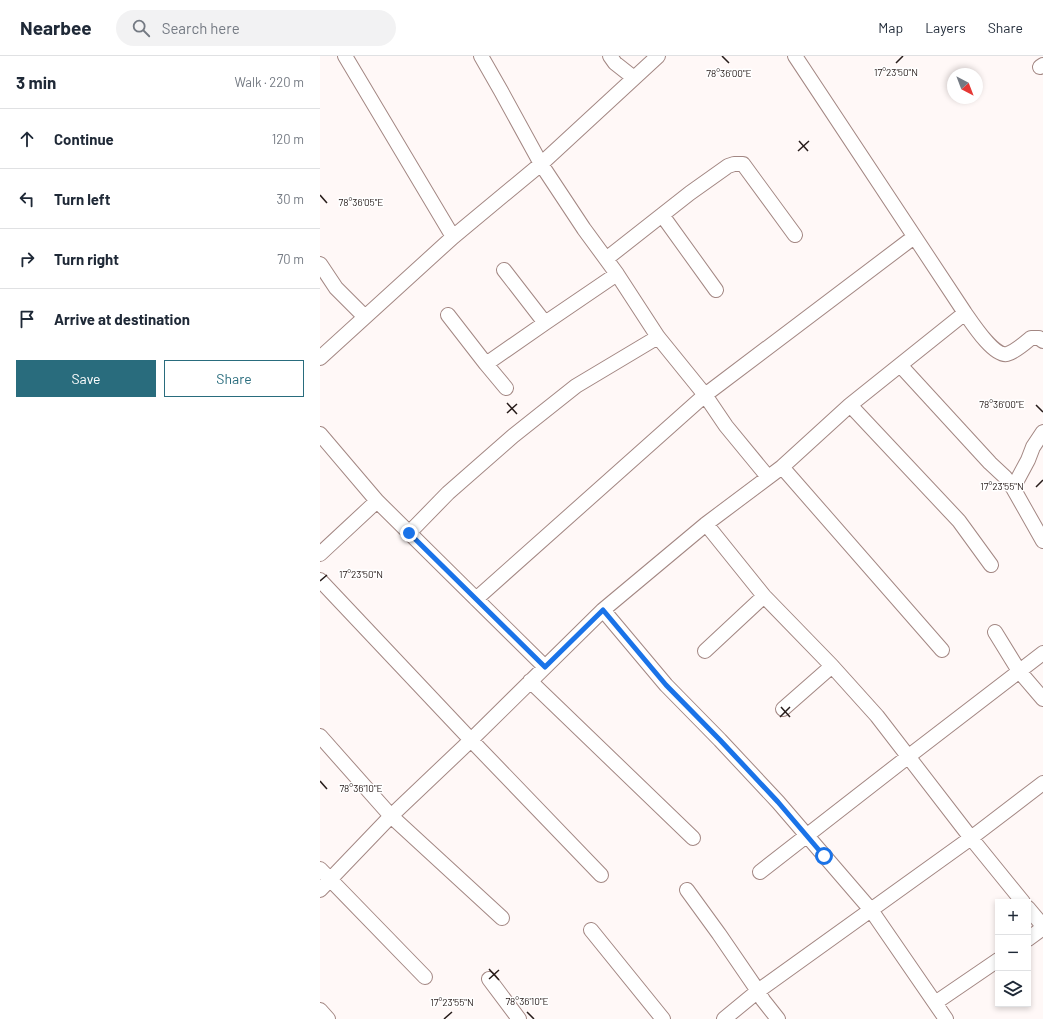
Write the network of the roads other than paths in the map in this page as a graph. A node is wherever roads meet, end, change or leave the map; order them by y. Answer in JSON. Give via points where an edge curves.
{"nodes":[{"id":1,"x":345,"y":56,"type":"edge"},
{"id":2,"x":481,"y":56,"type":"edge"},
{"id":3,"x":610,"y":56,"type":"edge"},
{"id":4,"x":658,"y":56,"type":"edge"},
{"id":5,"x":795,"y":56,"type":"edge"},
{"id":6,"x":634,"y":78,"type":"junction"},
{"id":7,"x":541,"y":164,"type":"junction"},
{"id":8,"x":662,"y":214,"type":"junction"},
{"id":9,"x":795,"y":235,"type":"dead end"},
{"id":10,"x":453,"y":237,"type":"junction"},
{"id":11,"x":914,"y":237,"type":"junction"},
{"id":12,"x":606,"y":259,"type":"junction"},
{"id":13,"x":320,"y":264,"type":"edge"},
{"id":14,"x":504,"y":270,"type":"dead end"},
{"id":15,"x":617,"y":274,"type":"junction"},
{"id":16,"x":716,"y":290,"type":"dead end"},
{"id":17,"x":965,"y":313,"type":"junction"},
{"id":18,"x":448,"y":315,"type":"dead end"},
{"id":19,"x":365,"y":317,"type":"junction"},
{"id":20,"x":545,"y":323,"type":"junction"},
{"id":21,"x":658,"y":337,"type":"junction"},
{"id":22,"x":1043,"y":341,"type":"edge"},
{"id":23,"x":320,"y":358,"type":"edge"},
{"id":24,"x":486,"y":364,"type":"junction"},
{"id":25,"x":900,"y":365,"type":"junction"},
{"id":26,"x":506,"y":388,"type":"dead end"},
{"id":27,"x":705,"y":396,"type":"junction"},
{"id":28,"x":850,"y":405,"type":"junction"},
{"id":29,"x":1043,"y":432,"type":"edge"},
{"id":30,"x":320,"y":434,"type":"edge"},
{"id":31,"x":782,"y":467,"type":"junction"},
{"id":32,"x":768,"y":476,"type":"junction"},
{"id":33,"x":1013,"y":488,"type":"junction"},
{"id":34,"x":377,"y":501,"type":"junction"},
{"id":35,"x":706,"y":524,"type":"junction"},
{"id":36,"x":409,"y":533,"type":"junction"},
{"id":37,"x":1043,"y":541,"type":"edge"},
{"id":38,"x":320,"y":554,"type":"edge"},
{"id":39,"x":991,"y":565,"type":"dead end"},
{"id":40,"x":320,"y":580,"type":"edge"},
{"id":41,"x":764,"y":596,"type":"junction"},
{"id":42,"x":476,"y":599,"type":"junction"},
{"id":43,"x":603,"y":610,"type":"junction"},
{"id":44,"x":995,"y":632,"type":"dead end"},
{"id":45,"x":942,"y":650,"type":"dead end"},
{"id":46,"x":705,"y":651,"type":"dead end"},
{"id":47,"x":1043,"y":653,"type":"edge"},
{"id":48,"x":832,"y":666,"type":"junction"},
{"id":49,"x":545,"y":667,"type":"junction"},
{"id":50,"x":1019,"y":671,"type":"junction"},
{"id":51,"x":530,"y":681,"type":"junction"},
{"id":52,"x":1043,"y":699,"type":"edge"},
{"id":53,"x":783,"y":709,"type":"dead end"},
{"id":54,"x":320,"y":736,"type":"edge"},
{"id":55,"x":471,"y":740,"type":"junction"},
{"id":56,"x":908,"y":756,"type":"junction"},
{"id":57,"x":1043,"y":783,"type":"edge"},
{"id":58,"x":391,"y":816,"type":"junction"},
{"id":59,"x":807,"y":835,"type":"junction"},
{"id":60,"x":692,"y":838,"type":"dead end"},
{"id":61,"x":971,"y":838,"type":"junction"},
{"id":62,"x":320,"y":869,"type":"edge"},
{"id":63,"x":760,"y":872,"type":"dead end"},
{"id":64,"x":601,"y":875,"type":"dead end"},
{"id":65,"x":330,"y":880,"type":"junction"},
{"id":66,"x":320,"y":890,"type":"edge"},
{"id":67,"x":687,"y":890,"type":"dead end"},
{"id":68,"x":1021,"y":899,"type":"edge"},
{"id":69,"x":871,"y":910,"type":"junction"},
{"id":70,"x":1031,"y":912,"type":"edge"},
{"id":71,"x":502,"y":918,"type":"dead end"},
{"id":72,"x":1043,"y":927,"type":"edge"},
{"id":73,"x":591,"y":930,"type":"dead end"},
{"id":74,"x":1031,"y":937,"type":"edge"},
{"id":75,"x":995,"y":962,"type":"edge"},
{"id":76,"x":425,"y":976,"type":"dead end"},
{"id":77,"x":488,"y":979,"type":"dead end"},
{"id":78,"x":758,"y":991,"type":"junction"},
{"id":79,"x":935,"y":1003,"type":"junction"},
{"id":80,"x":320,"y":1010,"type":"edge"},
{"id":81,"x":328,"y":1019,"type":"edge"},
{"id":82,"x":519,"y":1019,"type":"edge"},
{"id":83,"x":663,"y":1019,"type":"edge"},
{"id":84,"x":724,"y":1019,"type":"edge"},
{"id":85,"x":778,"y":1019,"type":"edge"},
{"id":86,"x":946,"y":1019,"type":"edge"}],
"edges":[{"from":1,"to":10,"type":"street"},
{"from":2,"to":7,"type":"street"},
{"from":3,"to":6,"type":"street"},
{"from":4,"to":6,"type":"street"},
{"from":5,"to":11,"type":"street"},
{"from":6,"to":7,"type":"street"},
{"from":7,"to":10,"type":"street"},
{"from":7,"to":12,"type":"street"},
{"from":8,"to":9,"type":"street","via":[[728,166],[743,164]]},
{"from":8,"to":12,"type":"street"},
{"from":8,"to":16,"type":"street"},
{"from":10,"to":19,"type":"street"},
{"from":11,"to":17,"type":"street"},
{"from":11,"to":27,"type":"street"},
{"from":12,"to":15,"type":"street"},
{"from":13,"to":19,"type":"street","via":[[336,288]]},
{"from":14,"to":20,"type":"street"},
{"from":15,"to":20,"type":"street"},
{"from":15,"to":21,"type":"street"},
{"from":17,"to":22,"type":"street","via":[[989,344],[1000,353],[1007,354],[1031,338]]},
{"from":17,"to":25,"type":"street"},
{"from":18,"to":24,"type":"street"},
{"from":19,"to":23,"type":"street"},
{"from":20,"to":24,"type":"street"},
{"from":21,"to":27,"type":"street"},
{"from":21,"to":36,"type":"street","via":[[576,386],[513,436],[448,493]]},
{"from":24,"to":26,"type":"street"},
{"from":25,"to":28,"type":"street"},
{"from":25,"to":33,"type":"street"},
{"from":27,"to":32,"type":"street","via":[[726,426]]},
{"from":27,"to":42,"type":"street"},
{"from":28,"to":31,"type":"street"},
{"from":28,"to":39,"type":"street","via":[[959,521]]},
{"from":29,"to":33,"type":"street"},
{"from":30,"to":34,"type":"street"},
{"from":31,"to":32,"type":"street"},
{"from":31,"to":45,"type":"street"},
{"from":32,"to":35,"type":"street"},
{"from":33,"to":37,"type":"street"},
{"from":34,"to":36,"type":"street"},
{"from":34,"to":38,"type":"street"},
{"from":35,"to":41,"type":"street"},
{"from":35,"to":43,"type":"street"},
{"from":36,"to":42,"type":"street"},
{"from":40,"to":55,"type":"street"},
{"from":41,"to":46,"type":"street"},
{"from":41,"to":48,"type":"street"},
{"from":42,"to":49,"type":"street"},
{"from":43,"to":49,"type":"street"},
{"from":43,"to":59,"type":"street","via":[[666,685]]},
{"from":44,"to":50,"type":"street"},
{"from":47,"to":50,"type":"street"},
{"from":48,"to":53,"type":"street"},
{"from":48,"to":56,"type":"street","via":[[877,716]]},
{"from":49,"to":51,"type":"street"},
{"from":50,"to":52,"type":"street"},
{"from":50,"to":56,"type":"street"},
{"from":51,"to":55,"type":"street"},
{"from":51,"to":60,"type":"street"},
{"from":54,"to":58,"type":"street"},
{"from":55,"to":58,"type":"street"},
{"from":55,"to":64,"type":"street"},
{"from":56,"to":59,"type":"street"},
{"from":56,"to":61,"type":"street"},
{"from":57,"to":61,"type":"street"},
{"from":58,"to":65,"type":"street"},
{"from":58,"to":71,"type":"street"},
{"from":59,"to":63,"type":"street"},
{"from":59,"to":69,"type":"street"},
{"from":61,"to":68,"type":"street"},
{"from":61,"to":69,"type":"street"},
{"from":62,"to":65,"type":"street"},
{"from":65,"to":66,"type":"street"},
{"from":65,"to":76,"type":"street"},
{"from":67,"to":78,"type":"street"},
{"from":69,"to":78,"type":"street"},
{"from":69,"to":79,"type":"street"},
{"from":70,"to":72,"type":"street"},
{"from":72,"to":74,"type":"street"},
{"from":73,"to":83,"type":"street"},
{"from":75,"to":79,"type":"street"},
{"from":77,"to":82,"type":"street"},
{"from":78,"to":84,"type":"street"},
{"from":78,"to":85,"type":"street"},
{"from":79,"to":86,"type":"street"},
{"from":80,"to":81,"type":"street"}]}
